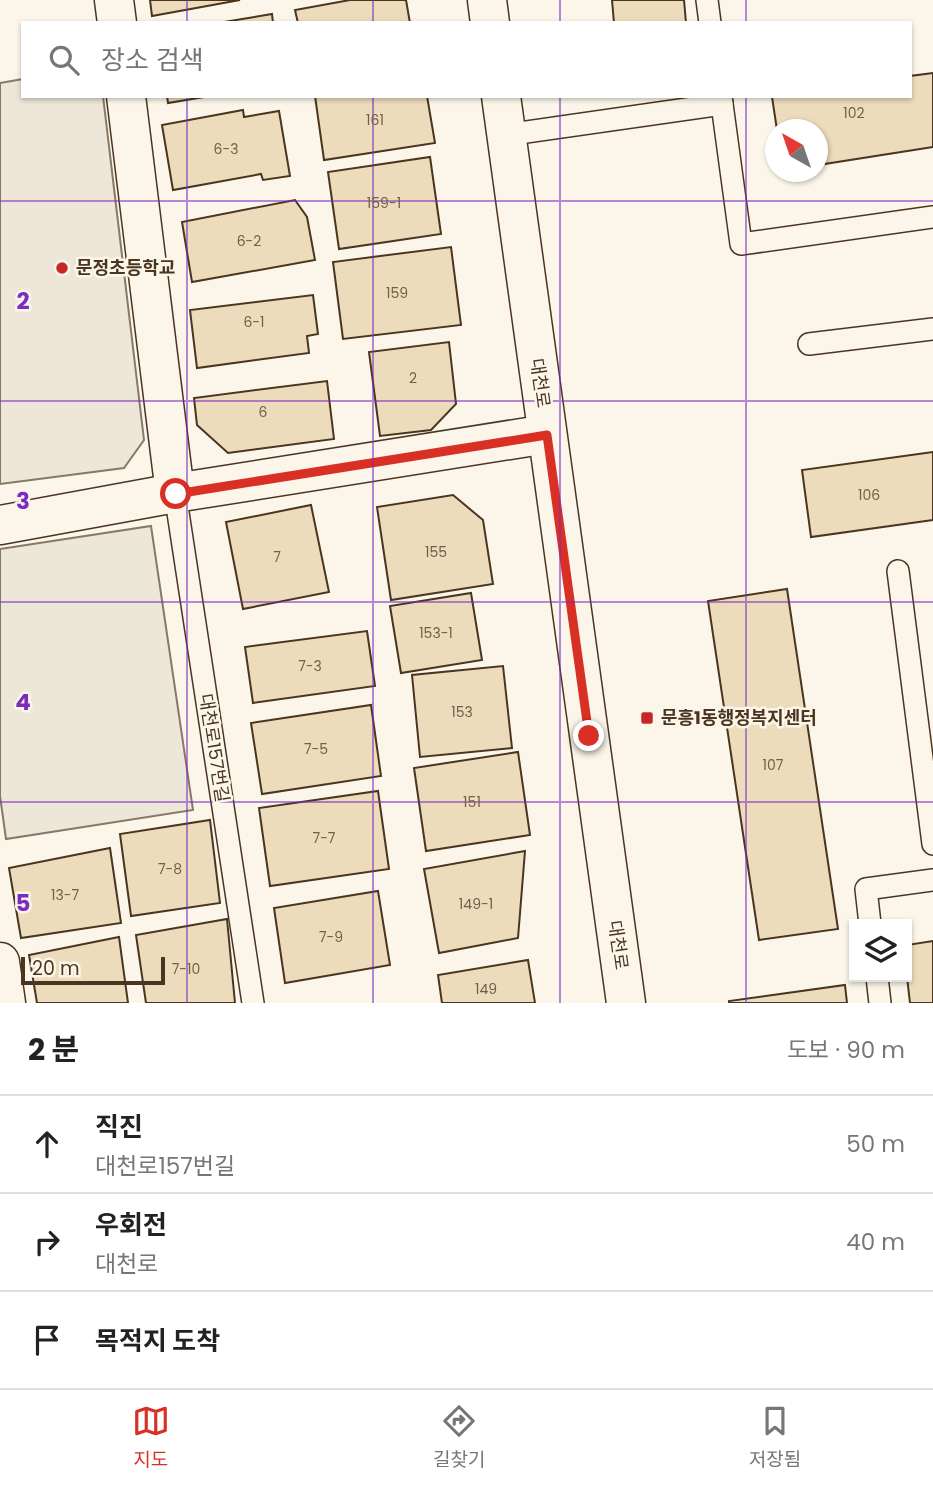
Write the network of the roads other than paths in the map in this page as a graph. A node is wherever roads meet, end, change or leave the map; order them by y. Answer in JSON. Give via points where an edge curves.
{"nodes":[{"id":1,"x":114,"y":0,"type":"edge"},
{"id":2,"x":487,"y":0,"type":"edge"},
{"id":3,"x":707,"y":0,"type":"edge"},
{"id":4,"x":117,"y":21,"type":"edge"},
{"id":5,"x":491,"y":21,"type":"edge"},
{"id":6,"x":710,"y":21,"type":"edge"},
{"id":7,"x":126,"y":98,"type":"edge"},
{"id":8,"x":501,"y":98,"type":"edge"},
{"id":9,"x":721,"y":100,"type":"edge"},
{"id":10,"x":506,"y":135,"type":"junction"},
{"id":11,"x":933,"y":217,"type":"edge"},
{"id":12,"x":933,"y":328,"type":"edge"},
{"id":13,"x":809,"y":344,"type":"dead end"},
{"id":14,"x":547,"y":435,"type":"junction"},
{"id":15,"x":176,"y":494,"type":"junction"},
{"id":16,"x":0,"y":525,"type":"edge"},
{"id":17,"x":898,"y":571,"type":"dead end"},
{"id":18,"x":933,"y":844,"type":"edge"},
{"id":19,"x":933,"y":880,"type":"edge"},
{"id":20,"x":869,"y":919,"type":"edge"},
{"id":21,"x":0,"y":962,"type":"edge"},
{"id":22,"x":878,"y":982,"type":"edge"},
{"id":23,"x":6,"y":1003,"type":"edge"},
{"id":24,"x":253,"y":1003,"type":"edge"},
{"id":25,"x":626,"y":1003,"type":"edge"},
{"id":26,"x":880,"y":1003,"type":"edge"}],
"edges":[{"from":1,"to":4,"type":"street"},
{"from":2,"to":5,"type":"street"},
{"from":3,"to":6,"type":"lane"},
{"from":7,"to":15,"type":"street"},
{"from":8,"to":10,"type":"street","name":"대천로"},
{"from":9,"to":10,"type":"lane"},
{"from":9,"to":11,"type":"lane","via":[[741,244]]},
{"from":10,"to":14,"type":"street","name":"대천로"},
{"from":12,"to":13,"type":"lane"},
{"from":14,"to":15,"type":"street"},
{"from":14,"to":25,"type":"street","name":"대천로"},
{"from":15,"to":16,"type":"street"},
{"from":15,"to":24,"type":"lane","name":"대천로157번길"},
{"from":17,"to":18,"type":"lane"},
{"from":19,"to":20,"type":"lane","via":[[866,889]]},
{"from":21,"to":23,"type":"street"},
{"from":22,"to":26,"type":"lane"}]}
